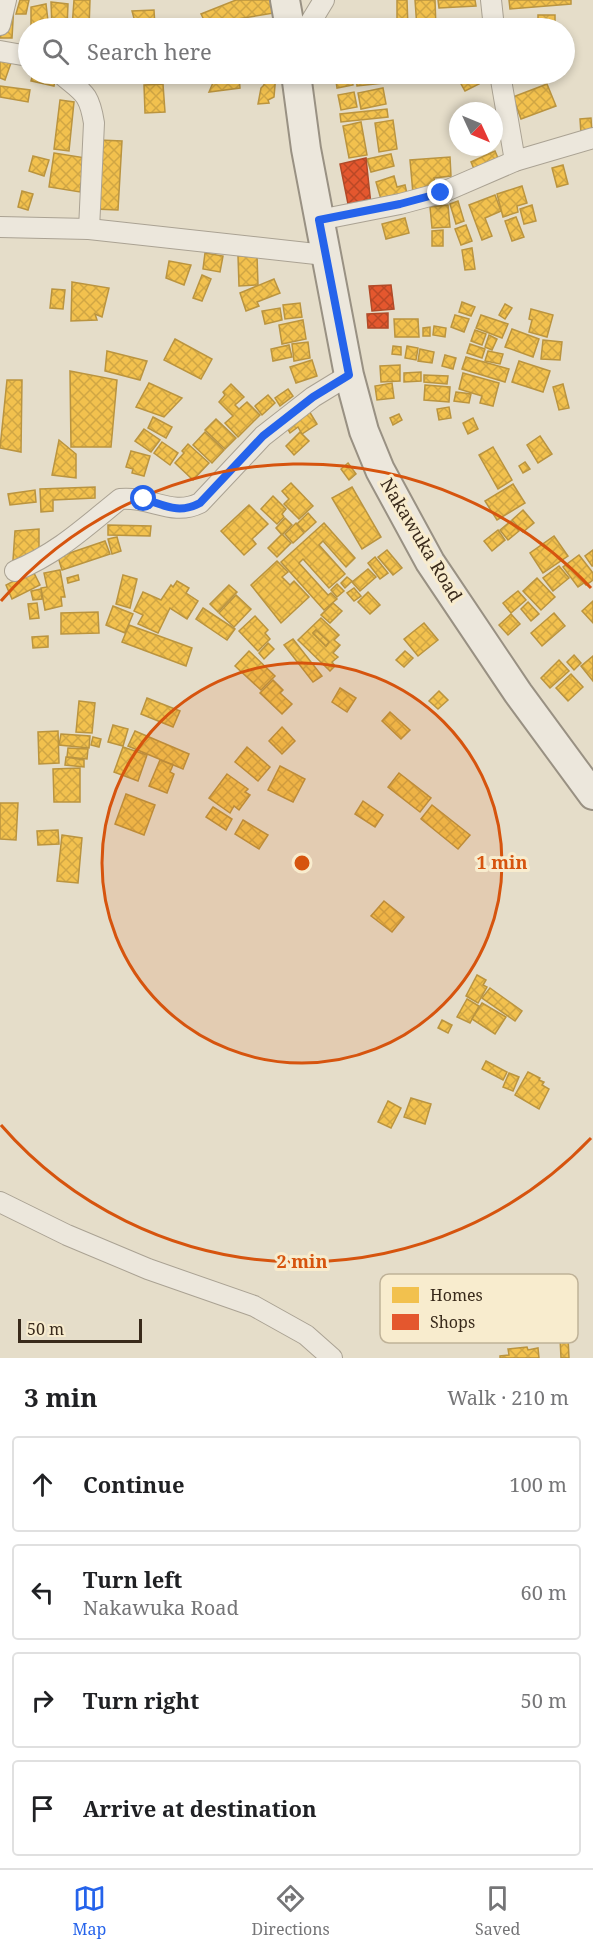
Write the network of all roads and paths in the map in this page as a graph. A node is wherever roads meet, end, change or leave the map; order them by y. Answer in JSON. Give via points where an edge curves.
{"nodes":[{"id":1,"x":6,"y":0,"type":"edge"},
{"id":2,"x":285,"y":0,"type":"edge"},
{"id":3,"x":324,"y":0,"type":"edge"},
{"id":4,"x":491,"y":0,"type":"edge"},
{"id":5,"x":288,"y":18,"type":"edge"},
{"id":6,"x":313,"y":18,"type":"edge"},
{"id":7,"x":493,"y":18,"type":"edge"},
{"id":8,"x":0,"y":25,"type":"edge"},
{"id":9,"x":0,"y":51,"type":"edge"},
{"id":10,"x":18,"y":54,"type":"edge"},
{"id":11,"x":75,"y":84,"type":"edge"},
{"id":12,"x":297,"y":84,"type":"edge"},
{"id":13,"x":502,"y":84,"type":"edge"},
{"id":14,"x":593,"y":138,"type":"edge"},
{"id":15,"x":515,"y":161,"type":"junction"},
{"id":16,"x":319,"y":220,"type":"junction"},
{"id":17,"x":0,"y":227,"type":"edge"},
{"id":18,"x":89,"y":228,"type":"junction"},
{"id":19,"x":325,"y":255,"type":"junction"},
{"id":20,"x":349,"y":375,"type":"junction"},
{"id":21,"x":15,"y":571,"type":"dead end"},
{"id":22,"x":593,"y":795,"type":"edge"},
{"id":23,"x":0,"y":1202,"type":"edge"},
{"id":24,"x":332,"y":1358,"type":"edge"}],
"edges":[{"from":1,"to":8,"type":"street"},
{"from":2,"to":5,"type":"main road"},
{"from":3,"to":6,"type":"street"},
{"from":4,"to":7,"type":"street"},
{"from":9,"to":10,"type":"street"},
{"from":11,"to":18,"type":"street","via":[[88,97],[94,123]]},
{"from":12,"to":16,"type":"main road","name":"Nakawuka Road"},
{"from":13,"to":15,"type":"street"},
{"from":14,"to":15,"type":"street"},
{"from":15,"to":16,"type":"street","via":[[441,193]]},
{"from":16,"to":19,"type":"main road","name":"Nakawuka Road"},
{"from":17,"to":18,"type":"street"},
{"from":18,"to":19,"type":"street"},
{"from":19,"to":20,"type":"main road","name":"Nakawuka Road"},
{"from":20,"to":21,"type":"street","via":[[263,436],[200,503],[179,510],[144,499],[120,499],[68,543]]},
{"from":20,"to":22,"type":"main road","name":"Nakawuka Road","via":[[364,431],[410,529],[518,693]]},
{"from":23,"to":24,"type":"street","via":[[148,1269],[254,1306],[306,1335]]}]}
